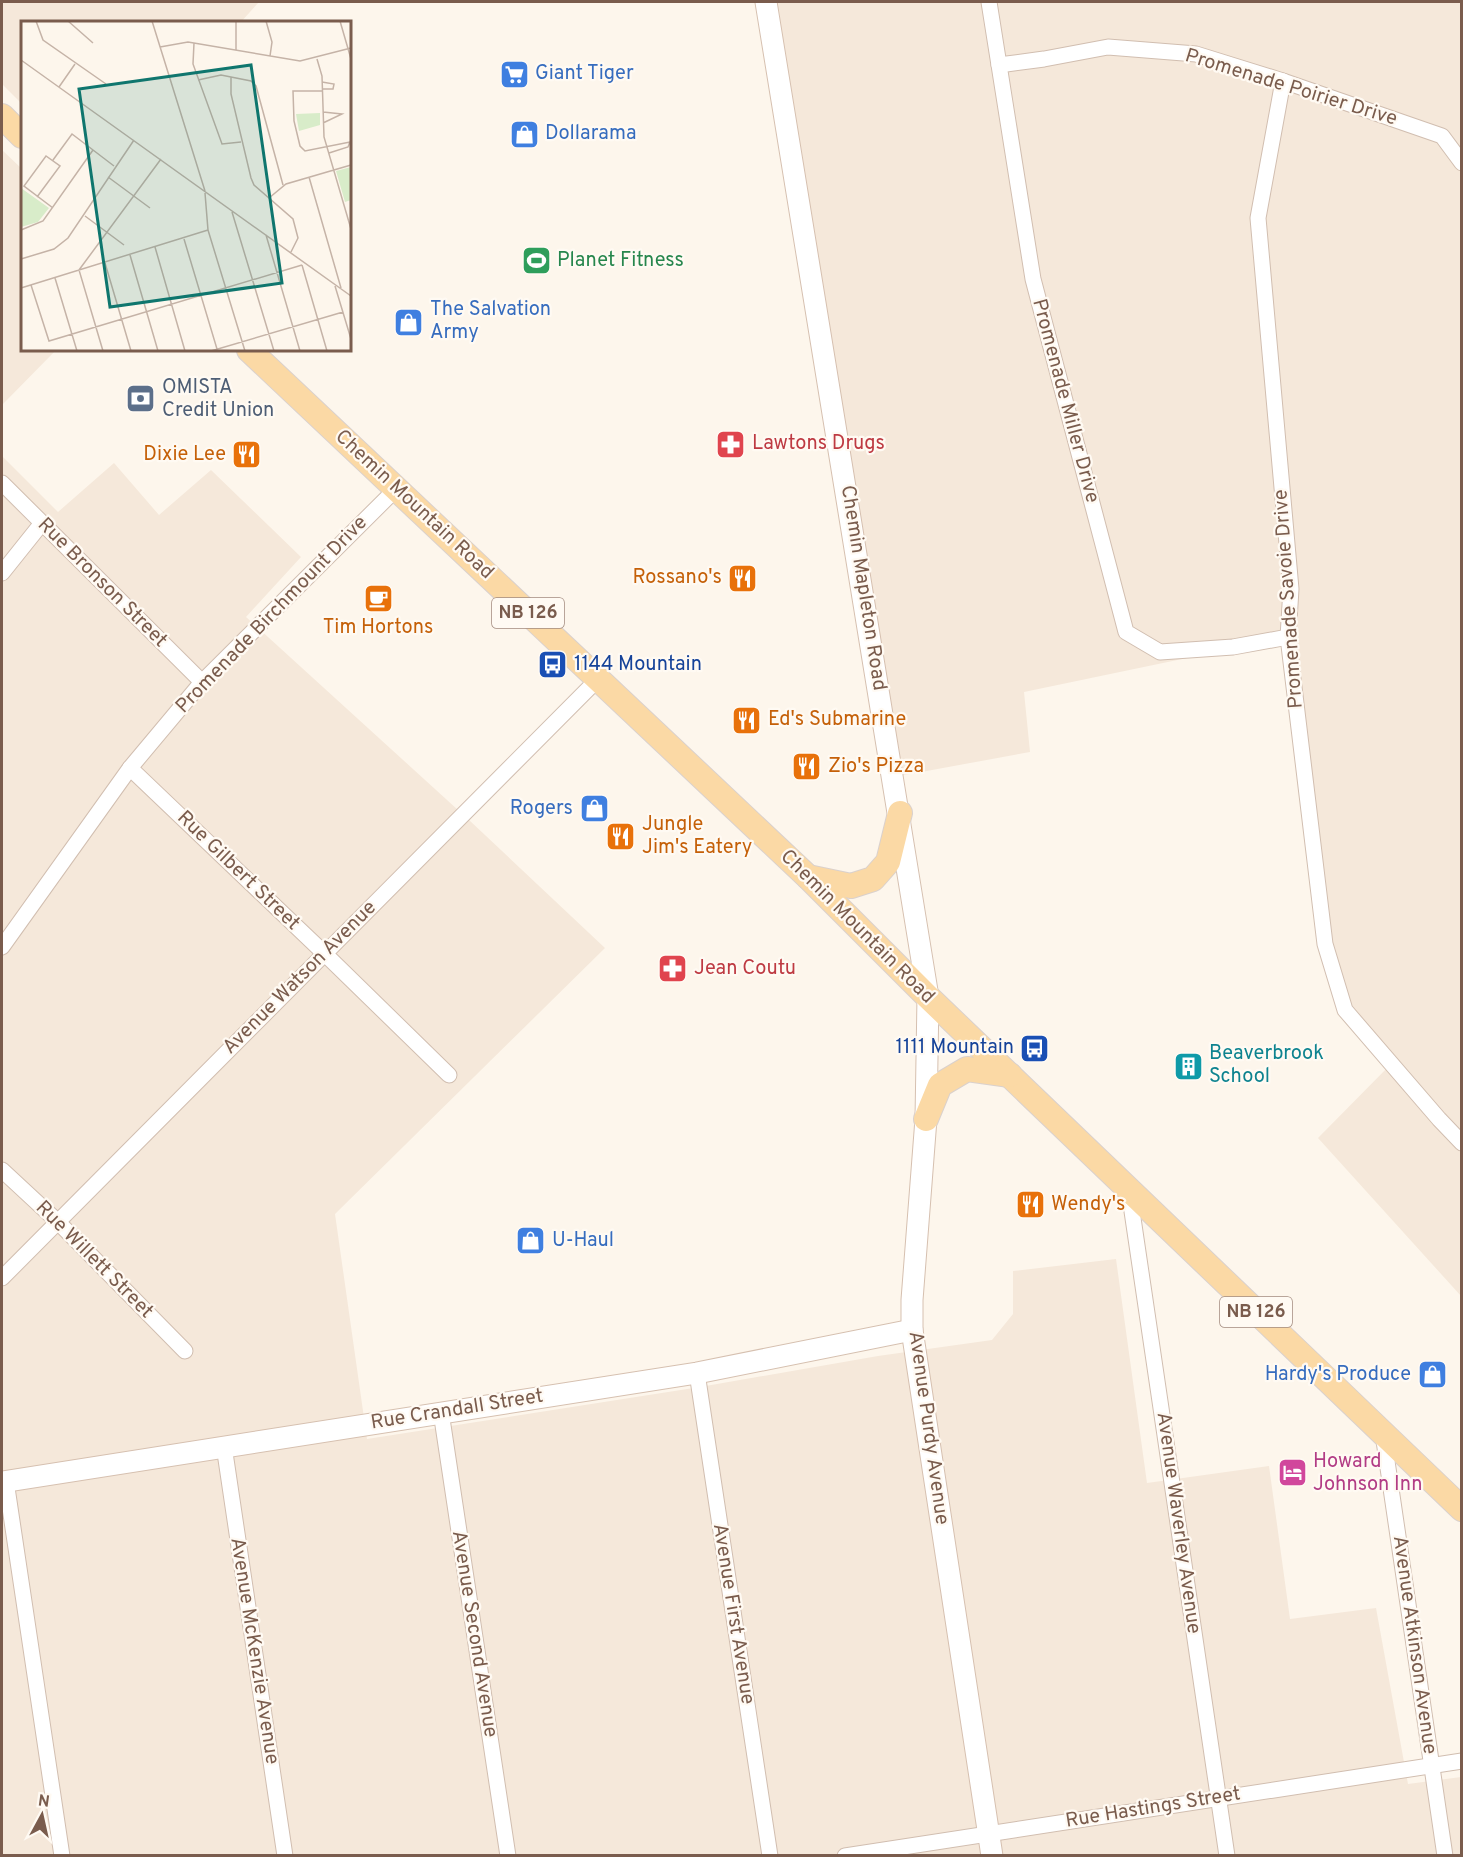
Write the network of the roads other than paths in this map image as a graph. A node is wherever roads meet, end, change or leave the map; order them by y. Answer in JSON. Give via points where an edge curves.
{"nodes":[{"id":1,"x":766,"y":2,"type":"edge"},
{"id":2,"x":989,"y":2,"type":"edge"},
{"id":3,"x":999,"y":65,"type":"junction"},
{"id":4,"x":1283,"y":81,"type":"junction"},
{"id":5,"x":2,"y":116,"type":"edge"},
{"id":6,"x":21,"y":135,"type":"edge"},
{"id":7,"x":1461,"y":163,"type":"edge"},
{"id":8,"x":250,"y":351,"type":"edge"},
{"id":9,"x":2,"y":483,"type":"edge"},
{"id":10,"x":396,"y":489,"type":"junction"},
{"id":11,"x":42,"y":523,"type":"junction"},
{"id":12,"x":2,"y":573,"type":"edge"},
{"id":13,"x":1288,"y":637,"type":"junction"},
{"id":14,"x":598,"y":679,"type":"junction"},
{"id":15,"x":202,"y":682,"type":"junction"},
{"id":16,"x":130,"y":768,"type":"junction"},
{"id":17,"x":900,"y":813,"type":"junction"},
{"id":18,"x":808,"y":877,"type":"junction"},
{"id":19,"x":2,"y":947,"type":"edge"},
{"id":20,"x":324,"y":953,"type":"junction"},
{"id":21,"x":928,"y":998,"type":"junction"},
{"id":22,"x":449,"y":1075,"type":"dead end"},
{"id":23,"x":1010,"y":1076,"type":"junction"},
{"id":24,"x":926,"y":1119,"type":"junction"},
{"id":25,"x":1459,"y":1135,"type":"edge"},
{"id":26,"x":2,"y":1170,"type":"edge"},
{"id":27,"x":1129,"y":1190,"type":"junction"},
{"id":28,"x":58,"y":1222,"type":"junction"},
{"id":29,"x":2,"y":1278,"type":"edge"},
{"id":30,"x":912,"y":1330,"type":"junction"},
{"id":31,"x":186,"y":1351,"type":"dead end"},
{"id":32,"x":697,"y":1372,"type":"junction"},
{"id":33,"x":441,"y":1412,"type":"junction"},
{"id":34,"x":1383,"y":1434,"type":"junction"},
{"id":35,"x":224,"y":1446,"type":"junction"},
{"id":36,"x":4,"y":1482,"type":"edge"},
{"id":37,"x":1461,"y":1509,"type":"edge"},
{"id":38,"x":1461,"y":1761,"type":"edge"},
{"id":39,"x":1431,"y":1765,"type":"junction"},
{"id":40,"x":1218,"y":1798,"type":"junction"},
{"id":41,"x":989,"y":1833,"type":"junction"},
{"id":42,"x":62,"y":1856,"type":"edge"},
{"id":43,"x":285,"y":1856,"type":"edge"},
{"id":44,"x":508,"y":1856,"type":"edge"},
{"id":45,"x":770,"y":1856,"type":"edge"},
{"id":46,"x":845,"y":1856,"type":"edge"},
{"id":47,"x":992,"y":1856,"type":"edge"},
{"id":48,"x":1227,"y":1856,"type":"edge"},
{"id":49,"x":1444,"y":1856,"type":"edge"}],
"edges":[{"from":1,"to":17,"type":"street","name":"Chemin Mapleton Road"},
{"from":2,"to":3,"type":"street","name":"Promenade Miller Drive"},
{"from":3,"to":4,"type":"street","name":"Promenade Poirier Drive","via":[[1108,46],[1196,54]]},
{"from":3,"to":13,"type":"street","name":"Promenade Miller Drive","via":[[1033,279],[1126,632],[1160,652],[1233,647]]},
{"from":4,"to":7,"type":"street","name":"Promenade Poirier Drive","via":[[1442,136]]},
{"from":4,"to":13,"type":"street","name":"Promenade Savoie Drive","via":[[1258,218],[1291,589]]},
{"from":5,"to":6,"type":"main road"},
{"from":8,"to":10,"type":"main road","name":"Chemin Mountain Road","number":"NB 126"},
{"from":9,"to":11,"type":"street","name":"Rue Bronson Street"},
{"from":10,"to":14,"type":"main road","name":"Chemin Mountain Road","number":"NB 126"},
{"from":10,"to":15,"type":"street","name":"Promenade Birchmount Drive"},
{"from":11,"to":12,"type":"street"},
{"from":11,"to":15,"type":"street","name":"Rue Bronson Street"},
{"from":13,"to":25,"type":"street","name":"Promenade Savoie Drive","via":[[1325,944],[1345,1010]]},
{"from":14,"to":18,"type":"main road","name":"Chemin Mountain Road","number":"NB 126"},
{"from":14,"to":20,"type":"street","name":"Avenue Watson Avenue"},
{"from":15,"to":16,"type":"street","name":"Promenade Birchmount Drive"},
{"from":16,"to":19,"type":"street","name":"Promenade Birchmount Drive"},
{"from":16,"to":20,"type":"street","name":"Rue Gilbert Street"},
{"from":17,"to":18,"type":"main road","via":[[888,862],[873,879],[851,886]]},
{"from":17,"to":21,"type":"street","name":"Chemin Mapleton Road"},
{"from":18,"to":21,"type":"main road","name":"Chemin Mountain Road","number":"NB 126"},
{"from":20,"to":22,"type":"street","name":"Rue Gilbert Street"},
{"from":20,"to":28,"type":"street","name":"Avenue Watson Avenue"},
{"from":21,"to":23,"type":"main road","name":"Chemin Mountain Road","number":"NB 126"},
{"from":21,"to":24,"type":"street","name":"Avenue Purdy Avenue"},
{"from":23,"to":24,"type":"main road","via":[[967,1069],[940,1085]]},
{"from":23,"to":27,"type":"main road","name":"Chemin Mountain Road","number":"NB 126"},
{"from":24,"to":30,"type":"street","name":"Avenue Purdy Avenue"},
{"from":26,"to":28,"type":"street","name":"Rue Willett Street"},
{"from":27,"to":34,"type":"main road","name":"Chemin Mountain Road","number":"NB 126"},
{"from":27,"to":40,"type":"street","name":"Avenue Waverley Avenue"},
{"from":28,"to":29,"type":"street","name":"Avenue Watson Avenue"},
{"from":28,"to":31,"type":"street","name":"Rue Willett Street"},
{"from":30,"to":32,"type":"street","name":"Rue Crandall Street"},
{"from":30,"to":41,"type":"street","name":"Avenue Purdy Avenue"},
{"from":32,"to":33,"type":"street","name":"Rue Crandall Street"},
{"from":32,"to":45,"type":"street","name":"Avenue First Avenue"},
{"from":33,"to":35,"type":"street","name":"Rue Crandall Street"},
{"from":33,"to":44,"type":"street","name":"Avenue Second Avenue"},
{"from":34,"to":37,"type":"main road","name":"Chemin Mountain Road","number":"NB 126"},
{"from":34,"to":39,"type":"street","name":"Avenue Atkinson Avenue"},
{"from":35,"to":36,"type":"street","name":"Rue Crandall Street"},
{"from":35,"to":43,"type":"street","name":"Avenue McKenzie Avenue"},
{"from":36,"to":42,"type":"street"},
{"from":38,"to":39,"type":"street","name":"Rue Hastings Street"},
{"from":39,"to":40,"type":"street","name":"Rue Hastings Street"},
{"from":39,"to":49,"type":"street","name":"Avenue Atkinson Avenue"},
{"from":40,"to":41,"type":"street","name":"Rue Hastings Street"},
{"from":40,"to":48,"type":"street","name":"Avenue Waverley Avenue"},
{"from":41,"to":46,"type":"street","name":"Rue Hastings Street"},
{"from":41,"to":47,"type":"street","name":"Avenue Purdy Avenue"}]}
